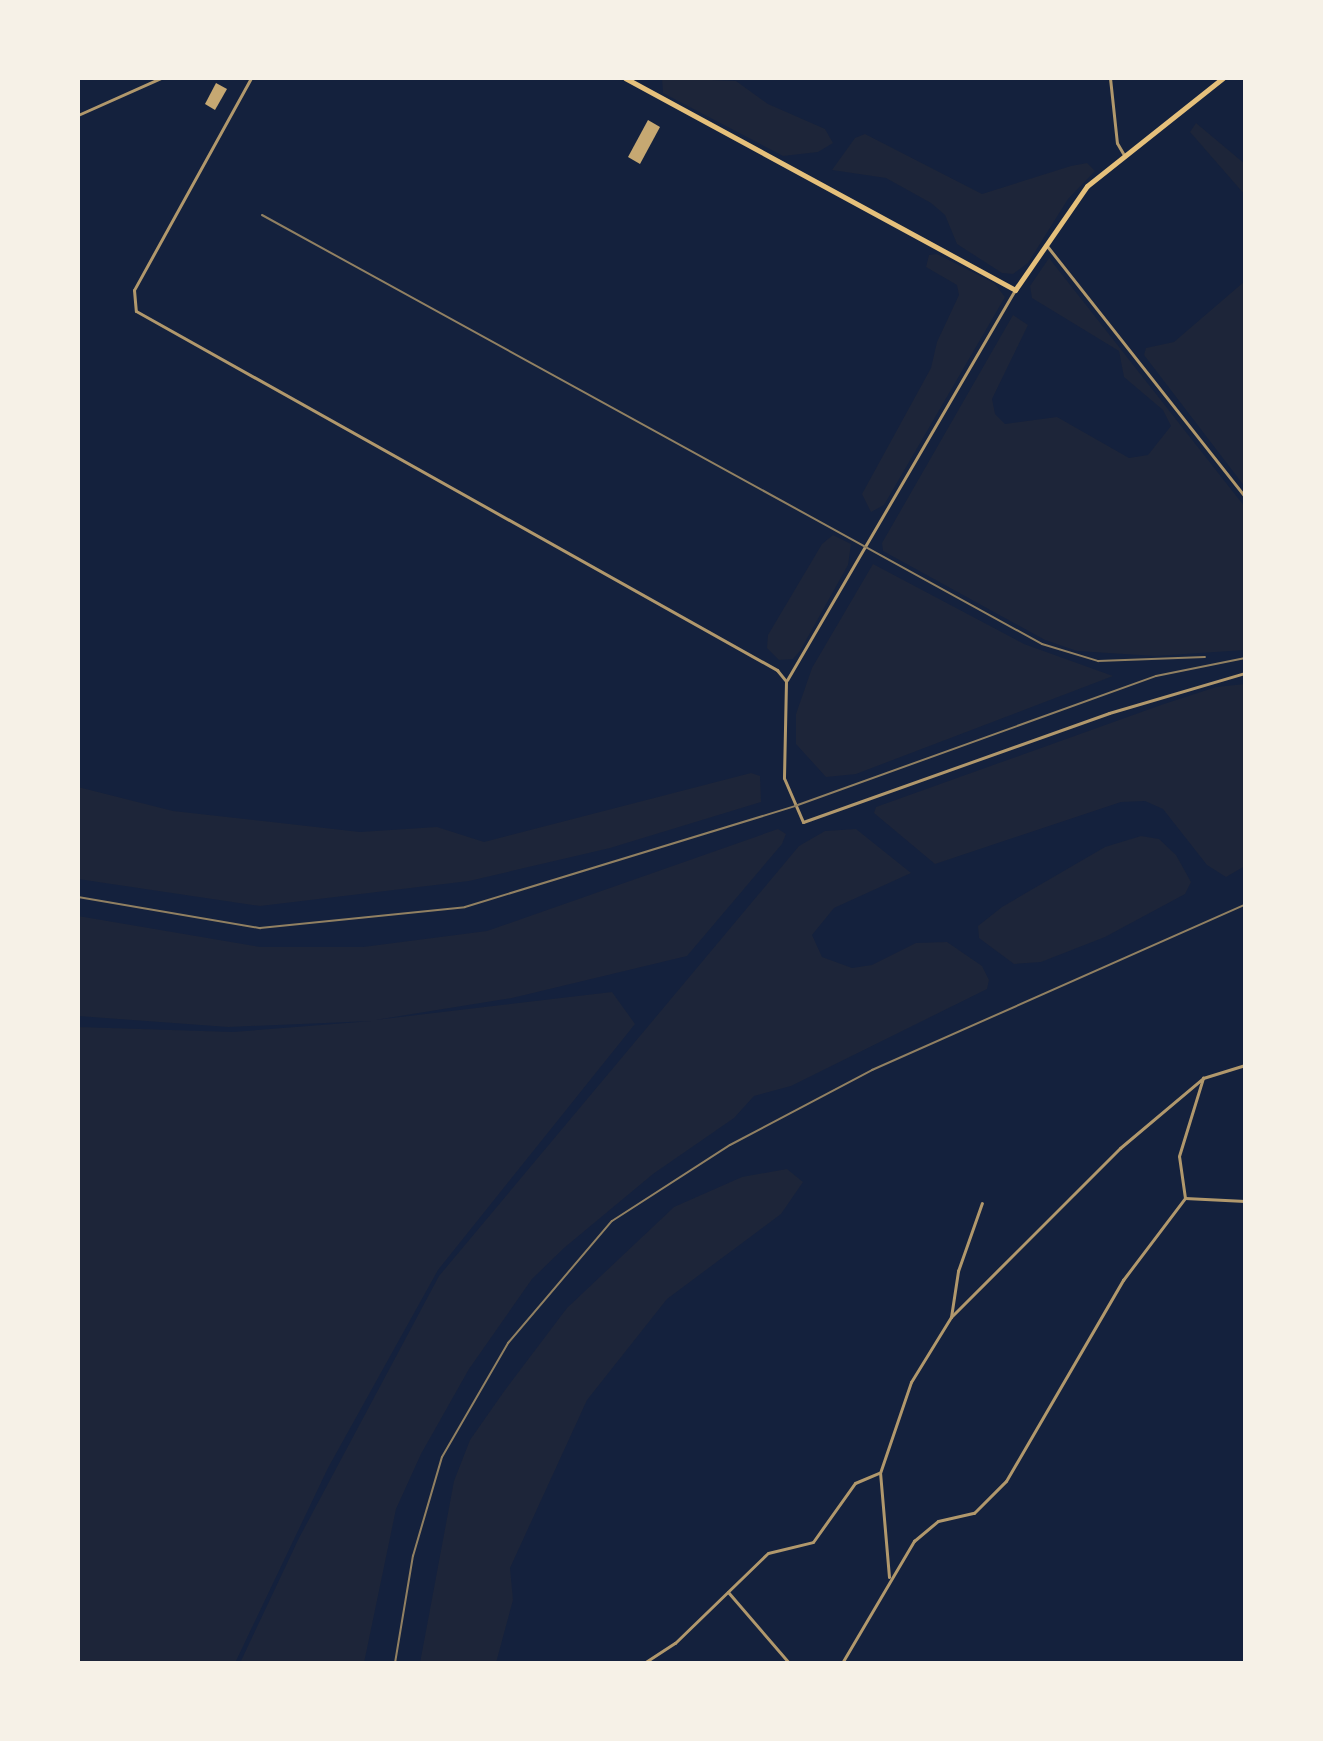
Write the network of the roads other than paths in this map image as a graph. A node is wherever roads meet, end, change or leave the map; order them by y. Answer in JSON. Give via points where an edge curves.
{"nodes":[{"id":1,"x":161,"y":78,"type":"edge"},
{"id":2,"x":251,"y":78,"type":"edge"},
{"id":3,"x":625,"y":78,"type":"edge"},
{"id":4,"x":1110,"y":78,"type":"edge"},
{"id":5,"x":1223,"y":78,"type":"edge"},
{"id":6,"x":78,"y":115,"type":"edge"},
{"id":7,"x":1124,"y":155,"type":"junction"},
{"id":8,"x":1045,"y":243,"type":"junction"},
{"id":9,"x":1015,"y":290,"type":"junction"},
{"id":10,"x":1245,"y":497,"type":"edge"},
{"id":11,"x":1245,"y":673,"type":"edge"},
{"id":12,"x":786,"y":681,"type":"junction"},
{"id":13,"x":1245,"y":1065,"type":"edge"},
{"id":14,"x":1203,"y":1078,"type":"junction"},
{"id":15,"x":1185,"y":1198,"type":"junction"},
{"id":16,"x":1245,"y":1201,"type":"edge"},
{"id":17,"x":982,"y":1203,"type":"dead end"},
{"id":18,"x":951,"y":1317,"type":"junction"},
{"id":19,"x":880,"y":1473,"type":"junction"},
{"id":20,"x":889,"y":1577,"type":"junction"},
{"id":21,"x":728,"y":1592,"type":"junction"},
{"id":22,"x":644,"y":1663,"type":"edge"},
{"id":23,"x":789,"y":1663,"type":"edge"},
{"id":24,"x":842,"y":1663,"type":"edge"}],
"edges":[{"from":1,"to":6,"type":"street"},
{"from":2,"to":12,"type":"street","via":[[134,290],[141,317],[762,661]]},
{"from":3,"to":9,"type":"main road"},
{"from":4,"to":7,"type":"street","via":[[1117,143]]},
{"from":5,"to":7,"type":"main road"},
{"from":7,"to":8,"type":"main road","via":[[1078,196]]},
{"from":8,"to":9,"type":"main road"},
{"from":8,"to":10,"type":"street"},
{"from":9,"to":12,"type":"street"},
{"from":11,"to":12,"type":"street","via":[[1109,713],[812,823],[803,822],[784,778],[780,746]]},
{"from":13,"to":14,"type":"street"},
{"from":14,"to":15,"type":"street","via":[[1179,1156]]},
{"from":14,"to":18,"type":"street","via":[[1120,1148]]},
{"from":15,"to":16,"type":"street"},
{"from":15,"to":20,"type":"street","via":[[1123,1280],[1006,1481],[974,1513],[938,1521],[914,1541]]},
{"from":17,"to":18,"type":"street","via":[[958,1271]]},
{"from":18,"to":19,"type":"street","via":[[911,1382]]},
{"from":19,"to":20,"type":"street"},
{"from":19,"to":21,"type":"street","via":[[855,1483],[813,1542],[768,1553]]},
{"from":20,"to":24,"type":"street"},
{"from":21,"to":22,"type":"street","via":[[675,1643]]},
{"from":21,"to":23,"type":"street"}]}
